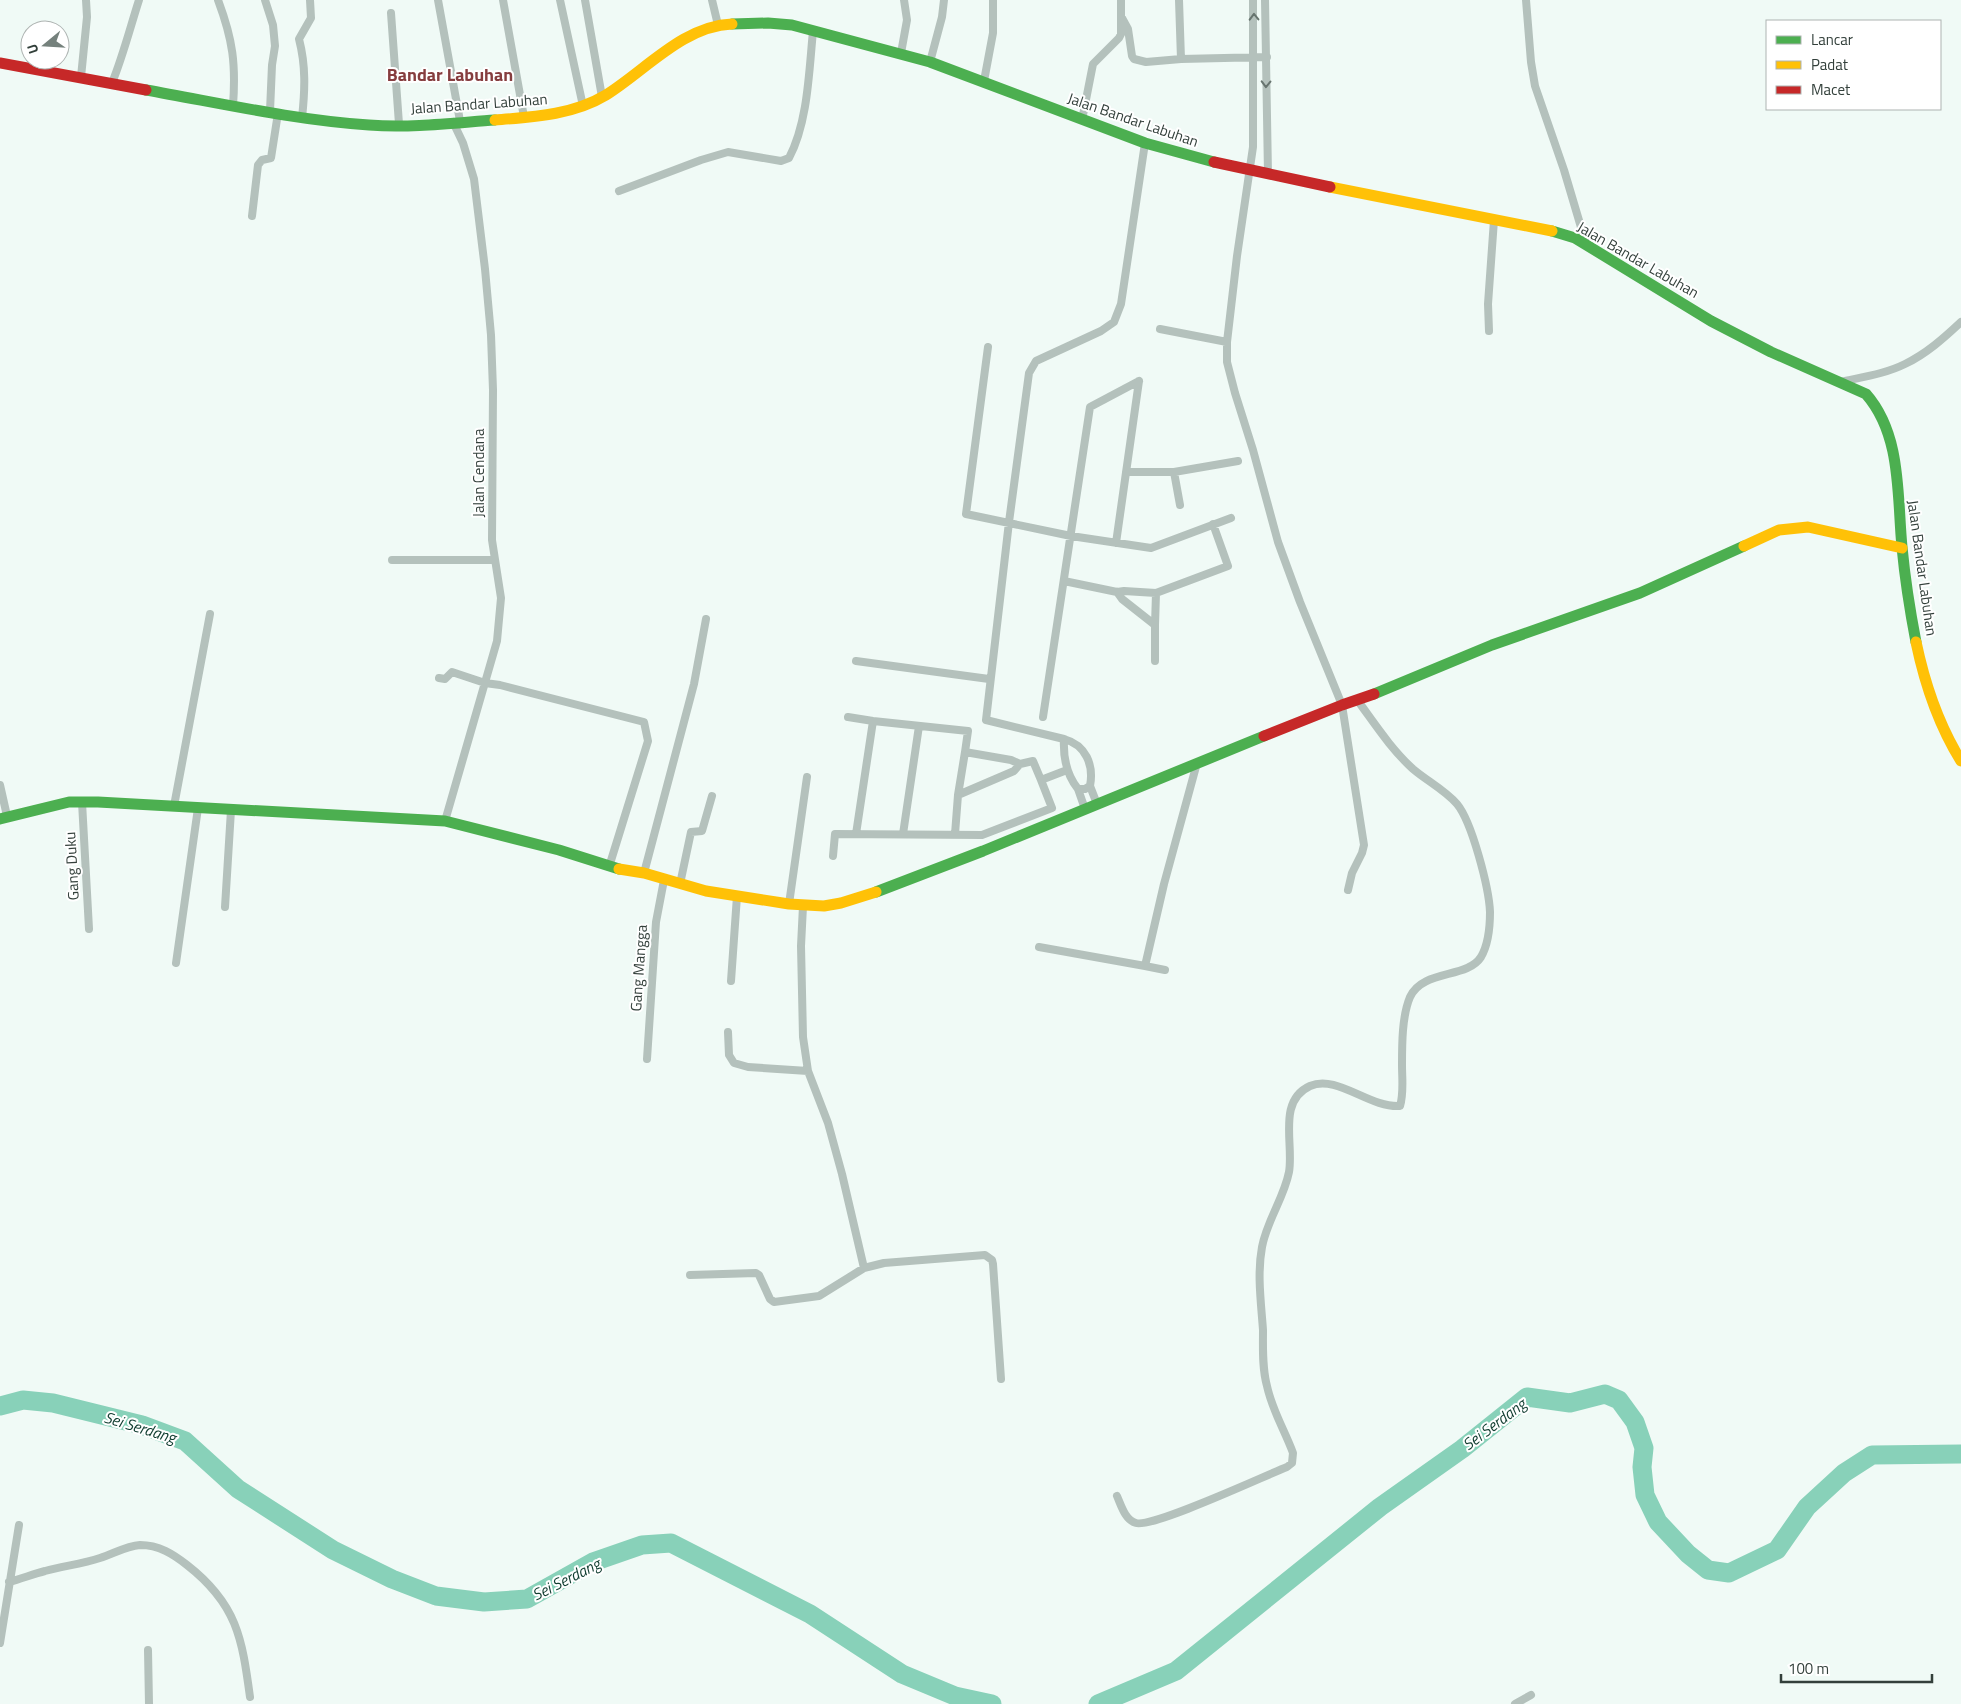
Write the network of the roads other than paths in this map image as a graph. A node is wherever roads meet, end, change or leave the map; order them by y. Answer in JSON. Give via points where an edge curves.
{"nodes":[{"id":1,"x":86,"y":0,"type":"edge"},
{"id":2,"x":138,"y":0,"type":"edge"},
{"id":3,"x":218,"y":0,"type":"edge"},
{"id":4,"x":265,"y":0,"type":"edge"},
{"id":5,"x":310,"y":0,"type":"edge"},
{"id":6,"x":438,"y":0,"type":"edge"},
{"id":7,"x":503,"y":0,"type":"edge"},
{"id":8,"x":560,"y":0,"type":"edge"},
{"id":9,"x":586,"y":0,"type":"edge"},
{"id":10,"x":712,"y":0,"type":"edge"},
{"id":11,"x":904,"y":0,"type":"edge"},
{"id":12,"x":944,"y":0,"type":"edge"},
{"id":13,"x":993,"y":0,"type":"edge"},
{"id":14,"x":1122,"y":0,"type":"edge"},
{"id":15,"x":1179,"y":0,"type":"edge"},
{"id":16,"x":1253,"y":0,"type":"edge"},
{"id":17,"x":1265,"y":0,"type":"edge"},
{"id":18,"x":1526,"y":0,"type":"edge"},
{"id":19,"x":391,"y":12,"type":"dead end"},
{"id":20,"x":1122,"y":18,"type":"junction"},
{"id":21,"x":718,"y":24,"type":"junction"},
{"id":22,"x":813,"y":31,"type":"junction"},
{"id":23,"x":901,"y":54,"type":"junction"},
{"id":24,"x":1266,"y":57,"type":"junction"},
{"id":25,"x":1254,"y":58,"type":"junction"},
{"id":26,"x":1182,"y":59,"type":"junction"},
{"id":27,"x":930,"y":62,"type":"junction"},
{"id":28,"x":0,"y":63,"type":"edge"},
{"id":29,"x":81,"y":77,"type":"junction"},
{"id":30,"x":984,"y":81,"type":"junction"},
{"id":31,"x":112,"y":83,"type":"junction"},
{"id":32,"x":602,"y":97,"type":"junction"},
{"id":33,"x":232,"y":106,"type":"junction"},
{"id":34,"x":583,"y":106,"type":"junction"},
{"id":35,"x":274,"y":112,"type":"junction"},
{"id":36,"x":524,"y":117,"type":"junction"},
{"id":37,"x":1254,"y":117,"type":"junction"},
{"id":38,"x":1266,"y":117,"type":"junction"},
{"id":39,"x":302,"y":118,"type":"junction"},
{"id":40,"x":1082,"y":120,"type":"junction"},
{"id":41,"x":457,"y":121,"type":"junction"},
{"id":42,"x":399,"y":124,"type":"junction"},
{"id":43,"x":1145,"y":143,"type":"junction"},
{"id":44,"x":1250,"y":171,"type":"junction"},
{"id":45,"x":1268,"y":174,"type":"junction"},
{"id":46,"x":620,"y":191,"type":"dead end"},
{"id":47,"x":252,"y":216,"type":"dead end"},
{"id":48,"x":1494,"y":220,"type":"junction"},
{"id":49,"x":1586,"y":244,"type":"junction"},
{"id":50,"x":1961,"y":322,"type":"edge"},
{"id":51,"x":1160,"y":329,"type":"dead end"},
{"id":52,"x":1489,"y":331,"type":"dead end"},
{"id":53,"x":1227,"y":342,"type":"junction"},
{"id":54,"x":988,"y":346,"type":"dead end"},
{"id":55,"x":1838,"y":382,"type":"junction"},
{"id":56,"x":1238,"y":461,"type":"dead end"},
{"id":57,"x":1126,"y":472,"type":"junction"},
{"id":58,"x":1174,"y":472,"type":"junction"},
{"id":59,"x":1180,"y":505,"type":"dead end"},
{"id":60,"x":1231,"y":518,"type":"dead end"},
{"id":61,"x":1009,"y":522,"type":"junction"},
{"id":62,"x":1213,"y":524,"type":"junction"},
{"id":63,"x":1071,"y":536,"type":"junction"},
{"id":64,"x":1116,"y":543,"type":"junction"},
{"id":65,"x":1902,"y":548,"type":"junction"},
{"id":66,"x":392,"y":560,"type":"dead end"},
{"id":67,"x":495,"y":560,"type":"junction"},
{"id":68,"x":1064,"y":582,"type":"junction"},
{"id":69,"x":1116,"y":592,"type":"junction"},
{"id":70,"x":1156,"y":593,"type":"junction"},
{"id":71,"x":210,"y":614,"type":"dead end"},
{"id":72,"x":706,"y":620,"type":"dead end"},
{"id":73,"x":1155,"y":624,"type":"junction"},
{"id":74,"x":856,"y":661,"type":"dead end"},
{"id":75,"x":1154,"y":661,"type":"dead end"},
{"id":76,"x":439,"y":678,"type":"dead end"},
{"id":77,"x":989,"y":679,"type":"junction"},
{"id":78,"x":485,"y":683,"type":"junction"},
{"id":79,"x":1358,"y":701,"type":"junction"},
{"id":80,"x":1342,"y":705,"type":"junction"},
{"id":81,"x":848,"y":717,"type":"dead end"},
{"id":82,"x":1043,"y":717,"type":"dead end"},
{"id":83,"x":873,"y":721,"type":"junction"},
{"id":84,"x":919,"y":726,"type":"junction"},
{"id":85,"x":1064,"y":739,"type":"junction"},
{"id":86,"x":965,"y":752,"type":"junction"},
{"id":87,"x":1961,"y":761,"type":"edge"},
{"id":88,"x":1197,"y":763,"type":"junction"},
{"id":89,"x":1020,"y":764,"type":"junction"},
{"id":90,"x":1067,"y":770,"type":"junction"},
{"id":91,"x":807,"y":776,"type":"dead end"},
{"id":92,"x":1041,"y":780,"type":"junction"},
{"id":93,"x":0,"y":785,"type":"edge"},
{"id":94,"x":1090,"y":786,"type":"junction"},
{"id":95,"x":1078,"y":790,"type":"junction"},
{"id":96,"x":958,"y":794,"type":"junction"},
{"id":97,"x":712,"y":796,"type":"dead end"},
{"id":98,"x":82,"y":802,"type":"junction"},
{"id":99,"x":1097,"y":804,"type":"junction"},
{"id":100,"x":174,"y":806,"type":"junction"},
{"id":101,"x":198,"y":808,"type":"junction"},
{"id":102,"x":1085,"y":809,"type":"junction"},
{"id":103,"x":231,"y":810,"type":"junction"},
{"id":104,"x":3,"y":817,"type":"edge"},
{"id":105,"x":445,"y":821,"type":"junction"},
{"id":106,"x":856,"y":834,"type":"junction"},
{"id":107,"x":904,"y":834,"type":"junction"},
{"id":108,"x":955,"y":834,"type":"junction"},
{"id":109,"x":833,"y":856,"type":"dead end"},
{"id":110,"x":609,"y":867,"type":"junction"},
{"id":111,"x":644,"y":874,"type":"junction"},
{"id":112,"x":664,"y":880,"type":"junction"},
{"id":113,"x":680,"y":884,"type":"junction"},
{"id":114,"x":1348,"y":890,"type":"dead end"},
{"id":115,"x":737,"y":896,"type":"junction"},
{"id":116,"x":789,"y":904,"type":"junction"},
{"id":117,"x":803,"y":906,"type":"junction"},
{"id":118,"x":225,"y":907,"type":"dead end"},
{"id":119,"x":90,"y":929,"type":"dead end"},
{"id":120,"x":1039,"y":947,"type":"dead end"},
{"id":121,"x":176,"y":963,"type":"dead end"},
{"id":122,"x":1145,"y":966,"type":"junction"},
{"id":123,"x":1165,"y":970,"type":"dead end"},
{"id":124,"x":731,"y":981,"type":"dead end"},
{"id":125,"x":728,"y":1032,"type":"dead end"},
{"id":126,"x":647,"y":1059,"type":"dead end"},
{"id":127,"x":808,"y":1071,"type":"junction"},
{"id":128,"x":864,"y":1268,"type":"junction"},
{"id":129,"x":690,"y":1275,"type":"dead end"},
{"id":130,"x":1001,"y":1379,"type":"dead end"},
{"id":131,"x":1117,"y":1496,"type":"dead end"},
{"id":132,"x":19,"y":1525,"type":"dead end"},
{"id":133,"x":8,"y":1582,"type":"junction"},
{"id":134,"x":0,"y":1643,"type":"edge"},
{"id":135,"x":148,"y":1650,"type":"dead end"},
{"id":136,"x":1530,"y":1695,"type":"dead end"},
{"id":137,"x":250,"y":1697,"type":"dead end"},
{"id":138,"x":148,"y":1704,"type":"edge"},
{"id":139,"x":1516,"y":1704,"type":"edge"}],
"edges":[{"from":1,"to":29,"type":"street"},
{"from":2,"to":31,"type":"street","via":[[124,54]]},
{"from":3,"to":33,"type":"street","via":[[232,43],[235,76]]},
{"from":4,"to":35,"type":"street","via":[[276,46],[272,65]]},
{"from":5,"to":39,"type":"street","via":[[311,18],[299,39],[306,83]]},
{"from":6,"to":41,"type":"street","name":"Jalan Cendana"},
{"from":7,"to":36,"type":"street"},
{"from":8,"to":34,"type":"street"},
{"from":9,"to":32,"type":"street"},
{"from":10,"to":21,"type":"street"},
{"from":11,"to":23,"type":"street","via":[[907,20]]},
{"from":12,"to":27,"type":"street"},
{"from":13,"to":30,"type":"street","via":[[992,33]]},
{"from":14,"to":20,"type":"street"},
{"from":15,"to":26,"type":"street"},
{"from":25,"to":16,"type":"street","one_way":true},
{"from":17,"to":24,"type":"street"},
{"from":18,"to":49,"type":"street","via":[[1535,86]]},
{"from":19,"to":42,"type":"street"},
{"from":20,"to":26,"type":"street","via":[[1128,29],[1134,60]]},
{"from":20,"to":40,"type":"street","via":[[1119,38],[1093,64]]},
{"from":21,"to":22,"type":"main road","name":"Jalan Bandar Labuhan","via":[[768,23]]},
{"from":21,"to":32,"type":"main road","name":"Jalan Bandar Labuhan","via":[[676,45]]},
{"from":22,"to":23,"type":"main road","name":"Jalan Bandar Labuhan"},
{"from":22,"to":46,"type":"street","via":[[805,102],[789,158],[781,161],[728,152]]},
{"from":23,"to":27,"type":"main road","name":"Jalan Bandar Labuhan"},
{"from":24,"to":25,"type":"street"},
{"from":24,"to":38,"type":"street","one_way":true},
{"from":25,"to":26,"type":"street"},
{"from":25,"to":37,"type":"street"},
{"from":27,"to":30,"type":"main road","name":"Jalan Bandar Labuhan"},
{"from":28,"to":29,"type":"main road","name":"Jalan Bandar Labuhan"},
{"from":29,"to":31,"type":"main road","name":"Jalan Bandar Labuhan"},
{"from":30,"to":40,"type":"main road","name":"Jalan Bandar Labuhan"},
{"from":31,"to":33,"type":"main road","name":"Jalan Bandar Labuhan"},
{"from":32,"to":34,"type":"main road","name":"Jalan Bandar Labuhan"},
{"from":33,"to":35,"type":"main road","name":"Jalan Bandar Labuhan"},
{"from":34,"to":36,"type":"main road","name":"Jalan Bandar Labuhan","via":[[546,116]]},
{"from":35,"to":39,"type":"main road","name":"Jalan Bandar Labuhan"},
{"from":35,"to":47,"type":"street","via":[[271,158],[262,160],[258,166]]},
{"from":36,"to":41,"type":"main road","name":"Jalan Bandar Labuhan"},
{"from":37,"to":38,"type":"street"},
{"from":37,"to":44,"type":"street"},
{"from":38,"to":45,"type":"street"},
{"from":39,"to":42,"type":"main road","name":"Jalan Bandar Labuhan","via":[[370,125]]},
{"from":40,"to":43,"type":"main road","name":"Jalan Bandar Labuhan"},
{"from":41,"to":42,"type":"main road","name":"Jalan Bandar Labuhan"},
{"from":41,"to":67,"type":"street","name":"Jalan Cendana","via":[[474,179],[491,335],[492,540]]},
{"from":43,"to":44,"type":"main road","name":"Jalan Bandar Labuhan"},
{"from":43,"to":61,"type":"street","via":[[1121,304],[1114,322],[1100,332],[1036,361],[1029,373]]},
{"from":44,"to":45,"type":"main road","name":"Jalan Bandar Labuhan"},
{"from":44,"to":53,"type":"street","via":[[1236,256]]},
{"from":45,"to":48,"type":"main road","name":"Jalan Bandar Labuhan"},
{"from":48,"to":49,"type":"main road","name":"Jalan Bandar Labuhan","via":[[1552,231]]},
{"from":48,"to":52,"type":"street"},
{"from":49,"to":55,"type":"main road","name":"Jalan Bandar Labuhan","via":[[1711,321]]},
{"from":50,"to":55,"type":"street","via":[[1904,365]]},
{"from":51,"to":53,"type":"street"},
{"from":53,"to":80,"type":"street","via":[[1235,393],[1278,542]]},
{"from":54,"to":61,"type":"street","via":[[966,514]]},
{"from":55,"to":65,"type":"main road","name":"Jalan Bandar Labuhan","via":[[1871,398],[1878,405],[1887,426]]},
{"from":56,"to":58,"type":"street"},
{"from":57,"to":58,"type":"street"},
{"from":57,"to":63,"type":"street","via":[[1139,381],[1090,407]]},
{"from":57,"to":64,"type":"street"},
{"from":58,"to":59,"type":"street"},
{"from":60,"to":62,"type":"street"},
{"from":61,"to":63,"type":"street"},
{"from":61,"to":77,"type":"street"},
{"from":62,"to":64,"type":"street","via":[[1151,548]]},
{"from":62,"to":70,"type":"street","via":[[1228,566]]},
{"from":63,"to":64,"type":"street"},
{"from":63,"to":68,"type":"street"},
{"from":65,"to":79,"type":"main road","via":[[1808,527],[1781,529],[1640,593],[1492,645]]},
{"from":65,"to":87,"type":"main road","name":"Jalan Bandar Labuhan","via":[[1927,688],[1942,730]]},
{"from":66,"to":67,"type":"street"},
{"from":67,"to":78,"type":"street","name":"Jalan Cendana","via":[[501,598],[497,641]]},
{"from":68,"to":69,"type":"street"},
{"from":68,"to":82,"type":"street"},
{"from":69,"to":70,"type":"street"},
{"from":69,"to":73,"type":"street"},
{"from":70,"to":73,"type":"street"},
{"from":71,"to":100,"type":"street"},
{"from":72,"to":111,"type":"street","via":[[694,684]]},
{"from":73,"to":75,"type":"street"},
{"from":74,"to":77,"type":"street"},
{"from":76,"to":78,"type":"street","via":[[445,679],[452,672]]},
{"from":77,"to":85,"type":"street","via":[[986,720]]},
{"from":78,"to":105,"type":"street","name":"Jalan Cendana"},
{"from":78,"to":110,"type":"street","via":[[644,722],[648,741]]},
{"from":79,"to":80,"type":"main road"},
{"from":79,"to":131,"type":"street","via":[[1396,752],[1450,796],[1463,813],[1474,840],[1490,911],[1484,951],[1472,965],[1421,984],[1410,998],[1404,1026],[1400,1106],[1382,1105],[1335,1084],[1325,1083],[1310,1086],[1293,1102],[1289,1119],[1290,1171],[1262,1246],[1259,1270],[1267,1386],[1293,1453],[1292,1463],[1176,1514],[1143,1524],[1128,1518]]},
{"from":80,"to":88,"type":"main road"},
{"from":80,"to":114,"type":"street","via":[[1364,845]]},
{"from":81,"to":83,"type":"street"},
{"from":83,"to":84,"type":"street"},
{"from":83,"to":106,"type":"street"},
{"from":84,"to":86,"type":"street","via":[[968,731]]},
{"from":84,"to":107,"type":"street"},
{"from":85,"to":90,"type":"street"},
{"from":85,"to":94,"type":"street","via":[[1084,750],[1092,775]]},
{"from":86,"to":89,"type":"street"},
{"from":86,"to":96,"type":"street"},
{"from":88,"to":99,"type":"main road"},
{"from":88,"to":122,"type":"street"},
{"from":89,"to":92,"type":"street","via":[[1033,761]]},
{"from":89,"to":96,"type":"street","via":[[1014,771]]},
{"from":90,"to":92,"type":"street"},
{"from":90,"to":95,"type":"street"},
{"from":91,"to":116,"type":"street"},
{"from":92,"to":108,"type":"street","via":[[1052,808],[982,835]]},
{"from":93,"to":104,"type":"street"},
{"from":94,"to":95,"type":"street"},
{"from":94,"to":99,"type":"street"},
{"from":95,"to":102,"type":"street"},
{"from":96,"to":108,"type":"street"},
{"from":97,"to":113,"type":"street","via":[[702,831],[691,832]]},
{"from":98,"to":100,"type":"main road"},
{"from":98,"to":104,"type":"main road","via":[[55,804]]},
{"from":98,"to":119,"type":"street","name":"Gang Duku"},
{"from":99,"to":102,"type":"main road"},
{"from":100,"to":101,"type":"main road"},
{"from":101,"to":103,"type":"main road"},
{"from":101,"to":121,"type":"street"},
{"from":102,"to":117,"type":"main road","via":[[873,893],[841,903]]},
{"from":103,"to":105,"type":"main road"},
{"from":103,"to":118,"type":"street"},
{"from":105,"to":110,"type":"main road","via":[[559,850]]},
{"from":106,"to":107,"type":"street"},
{"from":106,"to":109,"type":"street","via":[[835,834]]},
{"from":107,"to":108,"type":"street"},
{"from":110,"to":111,"type":"main road"},
{"from":111,"to":112,"type":"main road"},
{"from":112,"to":113,"type":"main road"},
{"from":112,"to":126,"type":"street","name":"Gang Mangga","via":[[655,931]]},
{"from":113,"to":115,"type":"main road"},
{"from":115,"to":116,"type":"main road"},
{"from":115,"to":124,"type":"street"},
{"from":116,"to":117,"type":"main road"},
{"from":117,"to":127,"type":"street","via":[[803,1037]]},
{"from":120,"to":122,"type":"street"},
{"from":122,"to":123,"type":"street"},
{"from":125,"to":127,"type":"street","via":[[729,1055],[734,1063]]},
{"from":127,"to":128,"type":"street","via":[[828,1123]]},
{"from":128,"to":129,"type":"street","via":[[819,1296],[774,1302],[756,1273]]},
{"from":128,"to":130,"type":"street","via":[[890,1262],[989,1256],[993,1264]]},
{"from":132,"to":133,"type":"street"},
{"from":133,"to":134,"type":"street"},
{"from":133,"to":137,"type":"street","via":[[134,1546],[162,1549],[205,1579],[226,1605],[242,1645]]},
{"from":135,"to":138,"type":"street"},
{"from":136,"to":139,"type":"street"}]}
